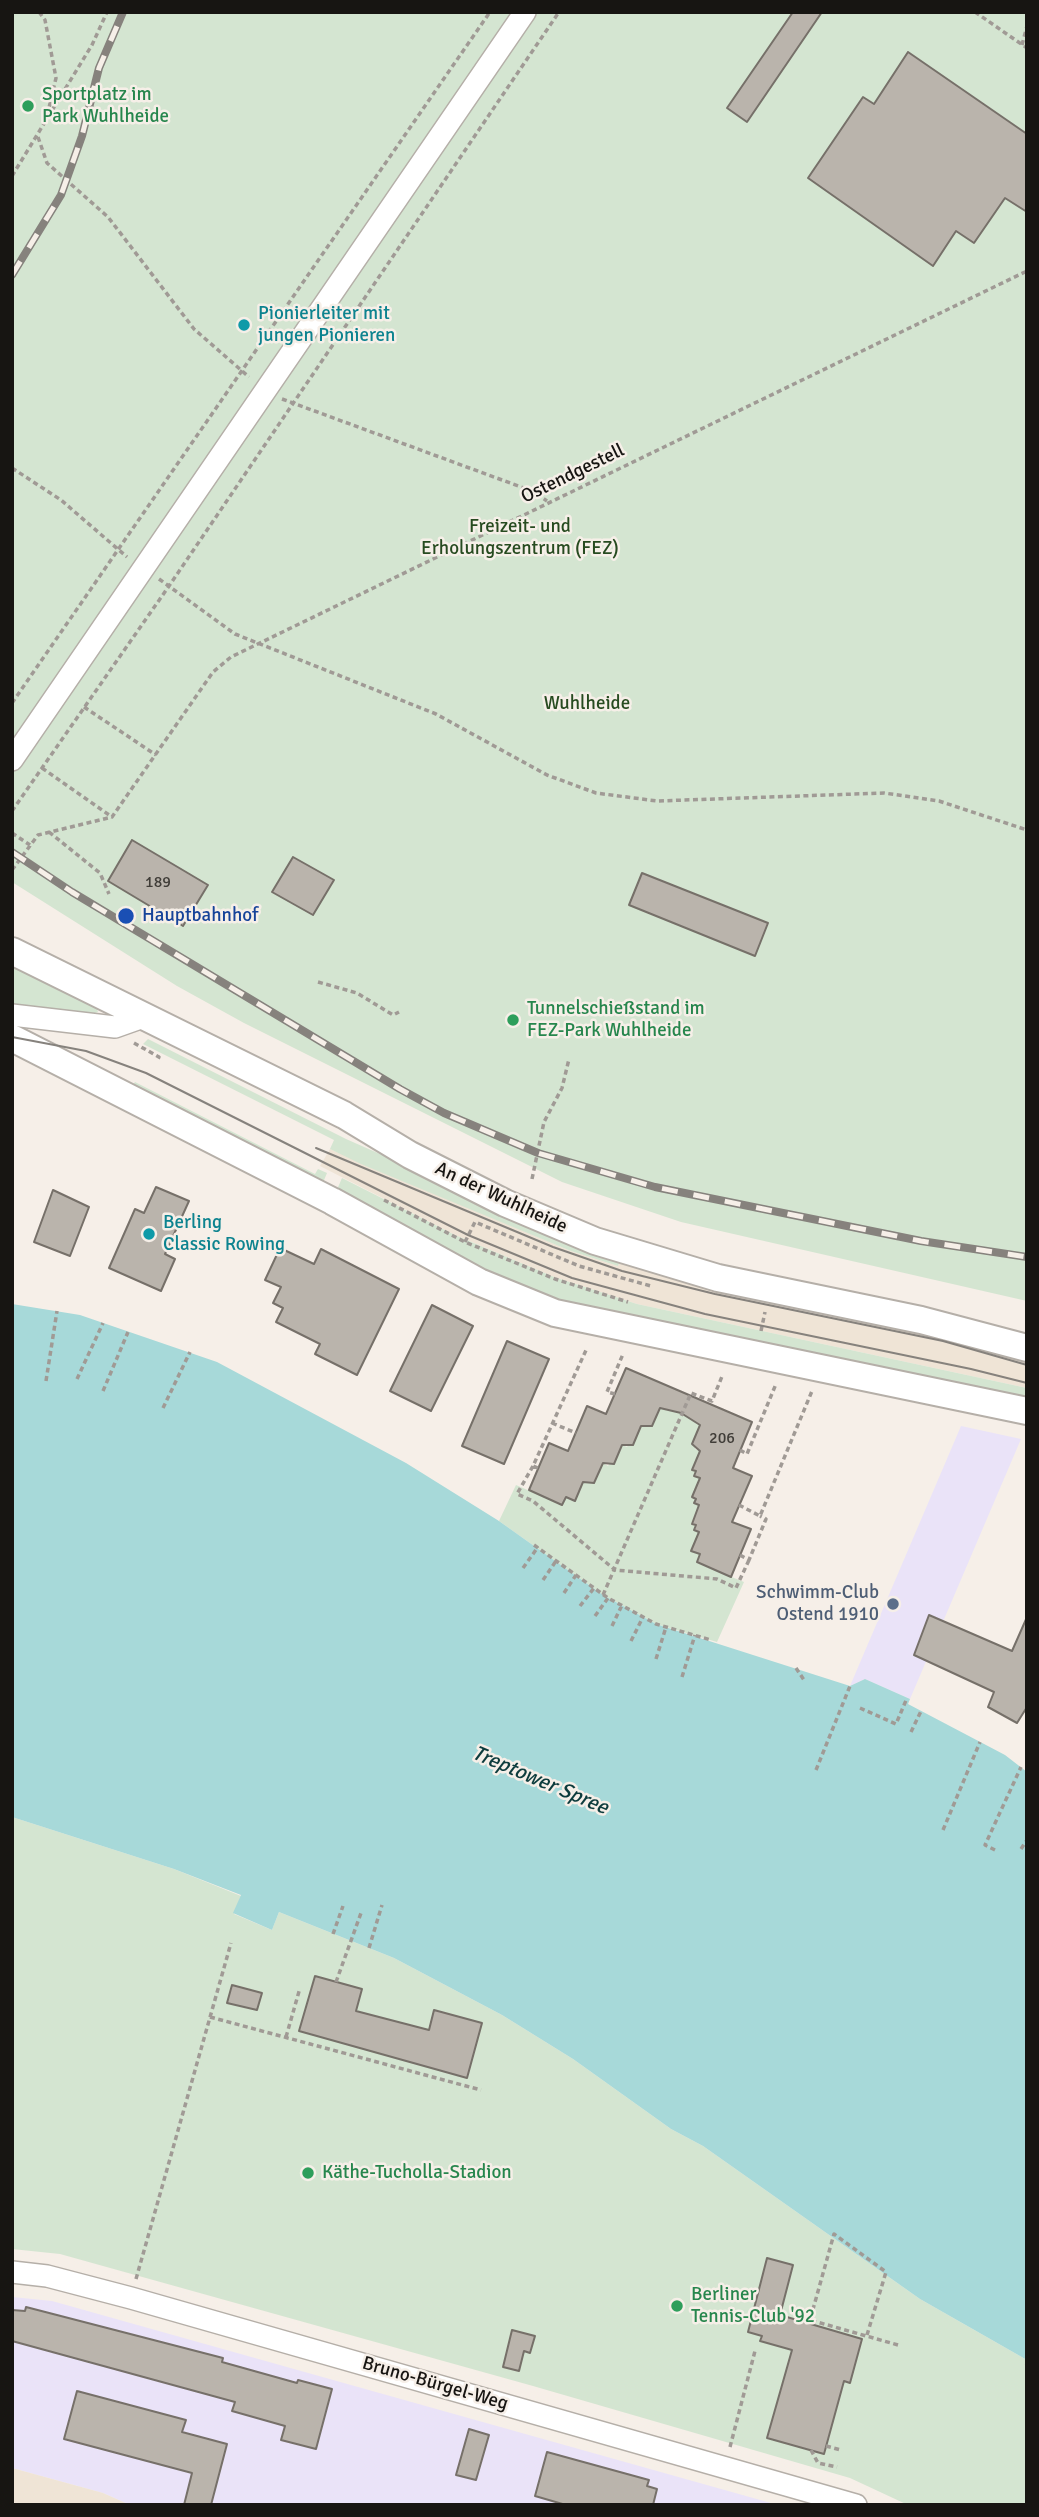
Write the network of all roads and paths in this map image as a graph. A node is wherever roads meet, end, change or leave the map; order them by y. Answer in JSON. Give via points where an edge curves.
{"nodes":[{"id":1,"x":39,"y":12,"type":"edge"},
{"id":2,"x":107,"y":12,"type":"edge"},
{"id":3,"x":490,"y":12,"type":"edge"},
{"id":4,"x":525,"y":12,"type":"edge"},
{"id":5,"x":559,"y":12,"type":"edge"},
{"id":6,"x":975,"y":12,"type":"edge"},
{"id":7,"x":1027,"y":26,"type":"edge"},
{"id":8,"x":1024,"y":46,"type":"edge"},
{"id":9,"x":47,"y":118,"type":"junction"},
{"id":10,"x":38,"y":137,"type":"junction"},
{"id":11,"x":12,"y":176,"type":"edge"},
{"id":12,"x":1027,"y":271,"type":"edge"},
{"id":13,"x":241,"y":371,"type":"junction"},
{"id":14,"x":266,"y":390,"type":"junction"},
{"id":15,"x":292,"y":404,"type":"junction"},
{"id":16,"x":12,"y":468,"type":"edge"},
{"id":17,"x":547,"y":501,"type":"junction"},
{"id":18,"x":119,"y":551,"type":"junction"},
{"id":19,"x":144,"y":568,"type":"junction"},
{"id":20,"x":169,"y":586,"type":"junction"},
{"id":21,"x":257,"y":644,"type":"junction"},
{"id":22,"x":12,"y":703,"type":"edge"},
{"id":23,"x":84,"y":707,"type":"junction"},
{"id":24,"x":156,"y":755,"type":"junction"},
{"id":25,"x":12,"y":760,"type":"edge"},
{"id":26,"x":42,"y":768,"type":"junction"},
{"id":27,"x":12,"y":811,"type":"edge"},
{"id":28,"x":112,"y":817,"type":"junction"},
{"id":29,"x":1027,"y":830,"type":"edge"},
{"id":30,"x":49,"y":832,"type":"junction"},
{"id":31,"x":12,"y":833,"type":"edge"},
{"id":32,"x":30,"y":845,"type":"junction"},
{"id":33,"x":12,"y":870,"type":"edge"},
{"id":34,"x":109,"y":894,"type":"dead end"},
{"id":35,"x":12,"y":951,"type":"edge"},
{"id":36,"x":318,"y":982,"type":"dead end"},
{"id":37,"x":399,"y":1012,"type":"dead end"},
{"id":38,"x":12,"y":1014,"type":"edge"},
{"id":39,"x":146,"y":1016,"type":"junction"},
{"id":40,"x":12,"y":1038,"type":"edge"},
{"id":41,"x":132,"y":1042,"type":"dead end"},
{"id":42,"x":569,"y":1059,"type":"dead end"},
{"id":43,"x":157,"y":1060,"type":"dead end"},
{"id":44,"x":532,"y":1179,"type":"dead end"},
{"id":45,"x":379,"y":1198,"type":"dead end"},
{"id":46,"x":465,"y":1242,"type":"junction"},
{"id":47,"x":651,"y":1286,"type":"dead end"},
{"id":48,"x":634,"y":1304,"type":"dead end"},
{"id":49,"x":57,"y":1311,"type":"dead end"},
{"id":50,"x":778,"y":1314,"type":"dead end"},
{"id":51,"x":103,"y":1323,"type":"dead end"},
{"id":52,"x":748,"y":1329,"type":"dead end"},
{"id":53,"x":128,"y":1332,"type":"dead end"},
{"id":54,"x":587,"y":1348,"type":"dead end"},
{"id":55,"x":1027,"y":1348,"type":"edge"},
{"id":56,"x":190,"y":1352,"type":"dead end"},
{"id":57,"x":623,"y":1354,"type":"dead end"},
{"id":58,"x":723,"y":1374,"type":"dead end"},
{"id":59,"x":77,"y":1380,"type":"dead end"},
{"id":60,"x":46,"y":1381,"type":"dead end"},
{"id":61,"x":776,"y":1384,"type":"dead end"},
{"id":62,"x":103,"y":1391,"type":"dead end"},
{"id":63,"x":812,"y":1391,"type":"dead end"},
{"id":64,"x":615,"y":1394,"type":"dead end"},
{"id":65,"x":163,"y":1408,"type":"dead end"},
{"id":66,"x":1027,"y":1411,"type":"edge"},
{"id":67,"x":552,"y":1423,"type":"junction"},
{"id":68,"x":576,"y":1433,"type":"dead end"},
{"id":69,"x":740,"y":1450,"type":"dead end"},
{"id":70,"x":739,"y":1505,"type":"dead end"},
{"id":71,"x":760,"y":1516,"type":"junction"},
{"id":72,"x":740,"y":1555,"type":"dead end"},
{"id":73,"x":749,"y":1560,"type":"junction"},
{"id":74,"x":556,"y":1561,"type":"junction"},
{"id":75,"x":523,"y":1568,"type":"dead end"},
{"id":76,"x":615,"y":1570,"type":"junction"},
{"id":77,"x":576,"y":1575,"type":"junction"},
{"id":78,"x":543,"y":1580,"type":"dead end"},
{"id":79,"x":594,"y":1588,"type":"junction"},
{"id":80,"x":564,"y":1592,"type":"dead end"},
{"id":81,"x":603,"y":1595,"type":"junction"},
{"id":82,"x":608,"y":1598,"type":"junction"},
{"id":83,"x":622,"y":1605,"type":"junction"},
{"id":84,"x":580,"y":1606,"type":"dead end"},
{"id":85,"x":595,"y":1616,"type":"dead end"},
{"id":86,"x":643,"y":1617,"type":"junction"},
{"id":87,"x":612,"y":1626,"type":"dead end"},
{"id":88,"x":666,"y":1627,"type":"junction"},
{"id":89,"x":695,"y":1635,"type":"junction"},
{"id":90,"x":710,"y":1640,"type":"dead end"},
{"id":91,"x":631,"y":1641,"type":"dead end"},
{"id":92,"x":656,"y":1659,"type":"dead end"},
{"id":93,"x":796,"y":1668,"type":"dead end"},
{"id":94,"x":682,"y":1677,"type":"dead end"},
{"id":95,"x":804,"y":1680,"type":"dead end"},
{"id":96,"x":850,"y":1686,"type":"dead end"},
{"id":97,"x":907,"y":1698,"type":"dead end"},
{"id":98,"x":860,"y":1708,"type":"dead end"},
{"id":99,"x":921,"y":1711,"type":"dead end"},
{"id":100,"x":911,"y":1732,"type":"dead end"},
{"id":101,"x":979,"y":1742,"type":"dead end"},
{"id":102,"x":1021,"y":1767,"type":"dead end"},
{"id":103,"x":816,"y":1770,"type":"dead end"},
{"id":104,"x":943,"y":1830,"type":"dead end"},
{"id":105,"x":1027,"y":1840,"type":"edge"},
{"id":106,"x":1021,"y":1849,"type":"dead end"},
{"id":107,"x":995,"y":1850,"type":"dead end"},
{"id":108,"x":382,"y":1905,"type":"dead end"},
{"id":109,"x":343,"y":1906,"type":"dead end"},
{"id":110,"x":361,"y":1913,"type":"dead end"},
{"id":111,"x":332,"y":1934,"type":"dead end"},
{"id":112,"x":231,"y":1943,"type":"dead end"},
{"id":113,"x":369,"y":1948,"type":"dead end"},
{"id":114,"x":336,"y":1982,"type":"dead end"},
{"id":115,"x":300,"y":1988,"type":"dead end"},
{"id":116,"x":210,"y":2017,"type":"junction"},
{"id":117,"x":286,"y":2037,"type":"junction"},
{"id":118,"x":481,"y":2090,"type":"dead end"},
{"id":119,"x":12,"y":2273,"type":"edge"},
{"id":120,"x":131,"y":2298,"type":"junction"},
{"id":121,"x":867,"y":2335,"type":"junction"},
{"id":122,"x":898,"y":2345,"type":"dead end"},
{"id":123,"x":755,"y":2351,"type":"dead end"},
{"id":124,"x":826,"y":2446,"type":"dead end"},
{"id":125,"x":811,"y":2450,"type":"dead end"},
{"id":126,"x":841,"y":2450,"type":"dead end"},
{"id":127,"x":725,"y":2466,"type":"junction"},
{"id":128,"x":837,"y":2468,"type":"dead end"},
{"id":129,"x":856,"y":2505,"type":"edge"}],
"edges":[{"from":1,"to":9,"type":"path","via":[[45,20],[56,78]]},
{"from":2,"to":9,"type":"path"},
{"from":3,"to":13,"type":"path"},
{"from":4,"to":14,"type":"street"},
{"from":5,"to":15,"type":"path"},
{"from":6,"to":8,"type":"path"},
{"from":7,"to":8,"type":"path"},
{"from":9,"to":10,"type":"path"},
{"from":10,"to":11,"type":"path"},
{"from":10,"to":13,"type":"path","via":[[47,163],[108,218],[181,314]]},
{"from":12,"to":17,"type":"path","name":"Ostendgestell"},
{"from":13,"to":14,"type":"path"},
{"from":13,"to":18,"type":"path"},
{"from":14,"to":15,"type":"path"},
{"from":14,"to":19,"type":"street"},
{"from":15,"to":17,"type":"path","via":[[532,491]]},
{"from":15,"to":20,"type":"path"},
{"from":16,"to":18,"type":"path","via":[[61,500]]},
{"from":17,"to":21,"type":"path","name":"Ostendgestell"},
{"from":18,"to":19,"type":"path"},
{"from":18,"to":22,"type":"path"},
{"from":19,"to":25,"type":"street"},
{"from":20,"to":21,"type":"path","via":[[235,634]]},
{"from":20,"to":23,"type":"path"},
{"from":21,"to":24,"type":"path","name":"Ostendgestell","via":[[213,673]]},
{"from":21,"to":29,"type":"path","via":[[436,714],[547,775],[596,793],[657,801],[884,793],[939,802]]},
{"from":23,"to":24,"type":"path"},
{"from":23,"to":26,"type":"path"},
{"from":24,"to":28,"type":"path","name":"Ostendgestell"},
{"from":26,"to":27,"type":"path"},
{"from":26,"to":28,"type":"path"},
{"from":28,"to":30,"type":"path"},
{"from":30,"to":32,"type":"path","via":[[38,835]]},
{"from":30,"to":34,"type":"path","via":[[100,873]]},
{"from":31,"to":32,"type":"path"},
{"from":32,"to":33,"type":"path"},
{"from":35,"to":39,"type":"main road","name":"An der Wuhlheide"},
{"from":36,"to":37,"type":"path","via":[[356,993],[394,1015]]},
{"from":38,"to":39,"type":"street","via":[[115,1027]]},
{"from":39,"to":55,"type":"main road","name":"An der Wuhlheide","via":[[344,1115],[505,1203],[595,1241],[718,1278],[921,1320]]},
{"from":40,"to":66,"type":"main road","via":[[480,1282],[555,1314]]},
{"from":41,"to":43,"type":"path","via":[[159,1057]]},
{"from":42,"to":44,"type":"path","via":[[562,1088],[544,1122]]},
{"from":45,"to":46,"type":"path"},
{"from":46,"to":47,"type":"path","via":[[475,1222],[579,1266]]},
{"from":46,"to":48,"type":"path","via":[[555,1279]]},
{"from":49,"to":60,"type":"path"},
{"from":50,"to":52,"type":"path","via":[[765,1312],[761,1332]]},
{"from":51,"to":59,"type":"path"},
{"from":53,"to":62,"type":"path"},
{"from":54,"to":67,"type":"path"},
{"from":56,"to":65,"type":"path"},
{"from":57,"to":64,"type":"path","via":[[607,1392]]},
{"from":58,"to":76,"type":"path","via":[[712,1402],[691,1392]]},
{"from":61,"to":69,"type":"path","via":[[747,1454]]},
{"from":63,"to":71,"type":"path"},
{"from":67,"to":68,"type":"path"},
{"from":67,"to":76,"type":"path","via":[[535,1467],[517,1494],[533,1501]]},
{"from":70,"to":71,"type":"path"},
{"from":71,"to":73,"type":"path","via":[[766,1519]]},
{"from":72,"to":73,"type":"path"},
{"from":73,"to":76,"type":"path","via":[[736,1588],[717,1580]]},
{"from":74,"to":75,"type":"path","via":[[536,1546]]},
{"from":74,"to":77,"type":"path"},
{"from":74,"to":78,"type":"path"},
{"from":76,"to":81,"type":"path"},
{"from":77,"to":79,"type":"path"},
{"from":77,"to":80,"type":"path"},
{"from":79,"to":81,"type":"path"},
{"from":79,"to":84,"type":"path"},
{"from":81,"to":82,"type":"path"},
{"from":82,"to":83,"type":"path"},
{"from":82,"to":85,"type":"path"},
{"from":83,"to":86,"type":"path"},
{"from":83,"to":87,"type":"path"},
{"from":86,"to":88,"type":"path"},
{"from":86,"to":91,"type":"path"},
{"from":88,"to":89,"type":"path"},
{"from":88,"to":92,"type":"path"},
{"from":89,"to":90,"type":"path"},
{"from":89,"to":94,"type":"path"},
{"from":93,"to":95,"type":"path"},
{"from":96,"to":103,"type":"path"},
{"from":97,"to":98,"type":"path","via":[[896,1724]]},
{"from":99,"to":100,"type":"path"},
{"from":101,"to":104,"type":"path"},
{"from":102,"to":107,"type":"path","via":[[985,1845]]},
{"from":105,"to":106,"type":"path"},
{"from":108,"to":113,"type":"path"},
{"from":109,"to":111,"type":"path"},
{"from":110,"to":114,"type":"path"},
{"from":112,"to":116,"type":"path"},
{"from":115,"to":117,"type":"path"},
{"from":116,"to":117,"type":"path"},
{"from":116,"to":120,"type":"path"},
{"from":117,"to":118,"type":"path"},
{"from":119,"to":120,"type":"street","name":"Bruno-Bürgel-Weg","via":[[47,2276]]},
{"from":120,"to":127,"type":"street","name":"Bruno-Bürgel-Weg"},
{"from":121,"to":121,"type":"path","via":[[886,2272],[834,2234],[810,2320]]},
{"from":121,"to":122,"type":"path"},
{"from":123,"to":127,"type":"path"},
{"from":124,"to":126,"type":"path"},
{"from":125,"to":128,"type":"path","via":[[818,2463]]},
{"from":127,"to":129,"type":"street","name":"Bruno-Bürgel-Weg"}]}
